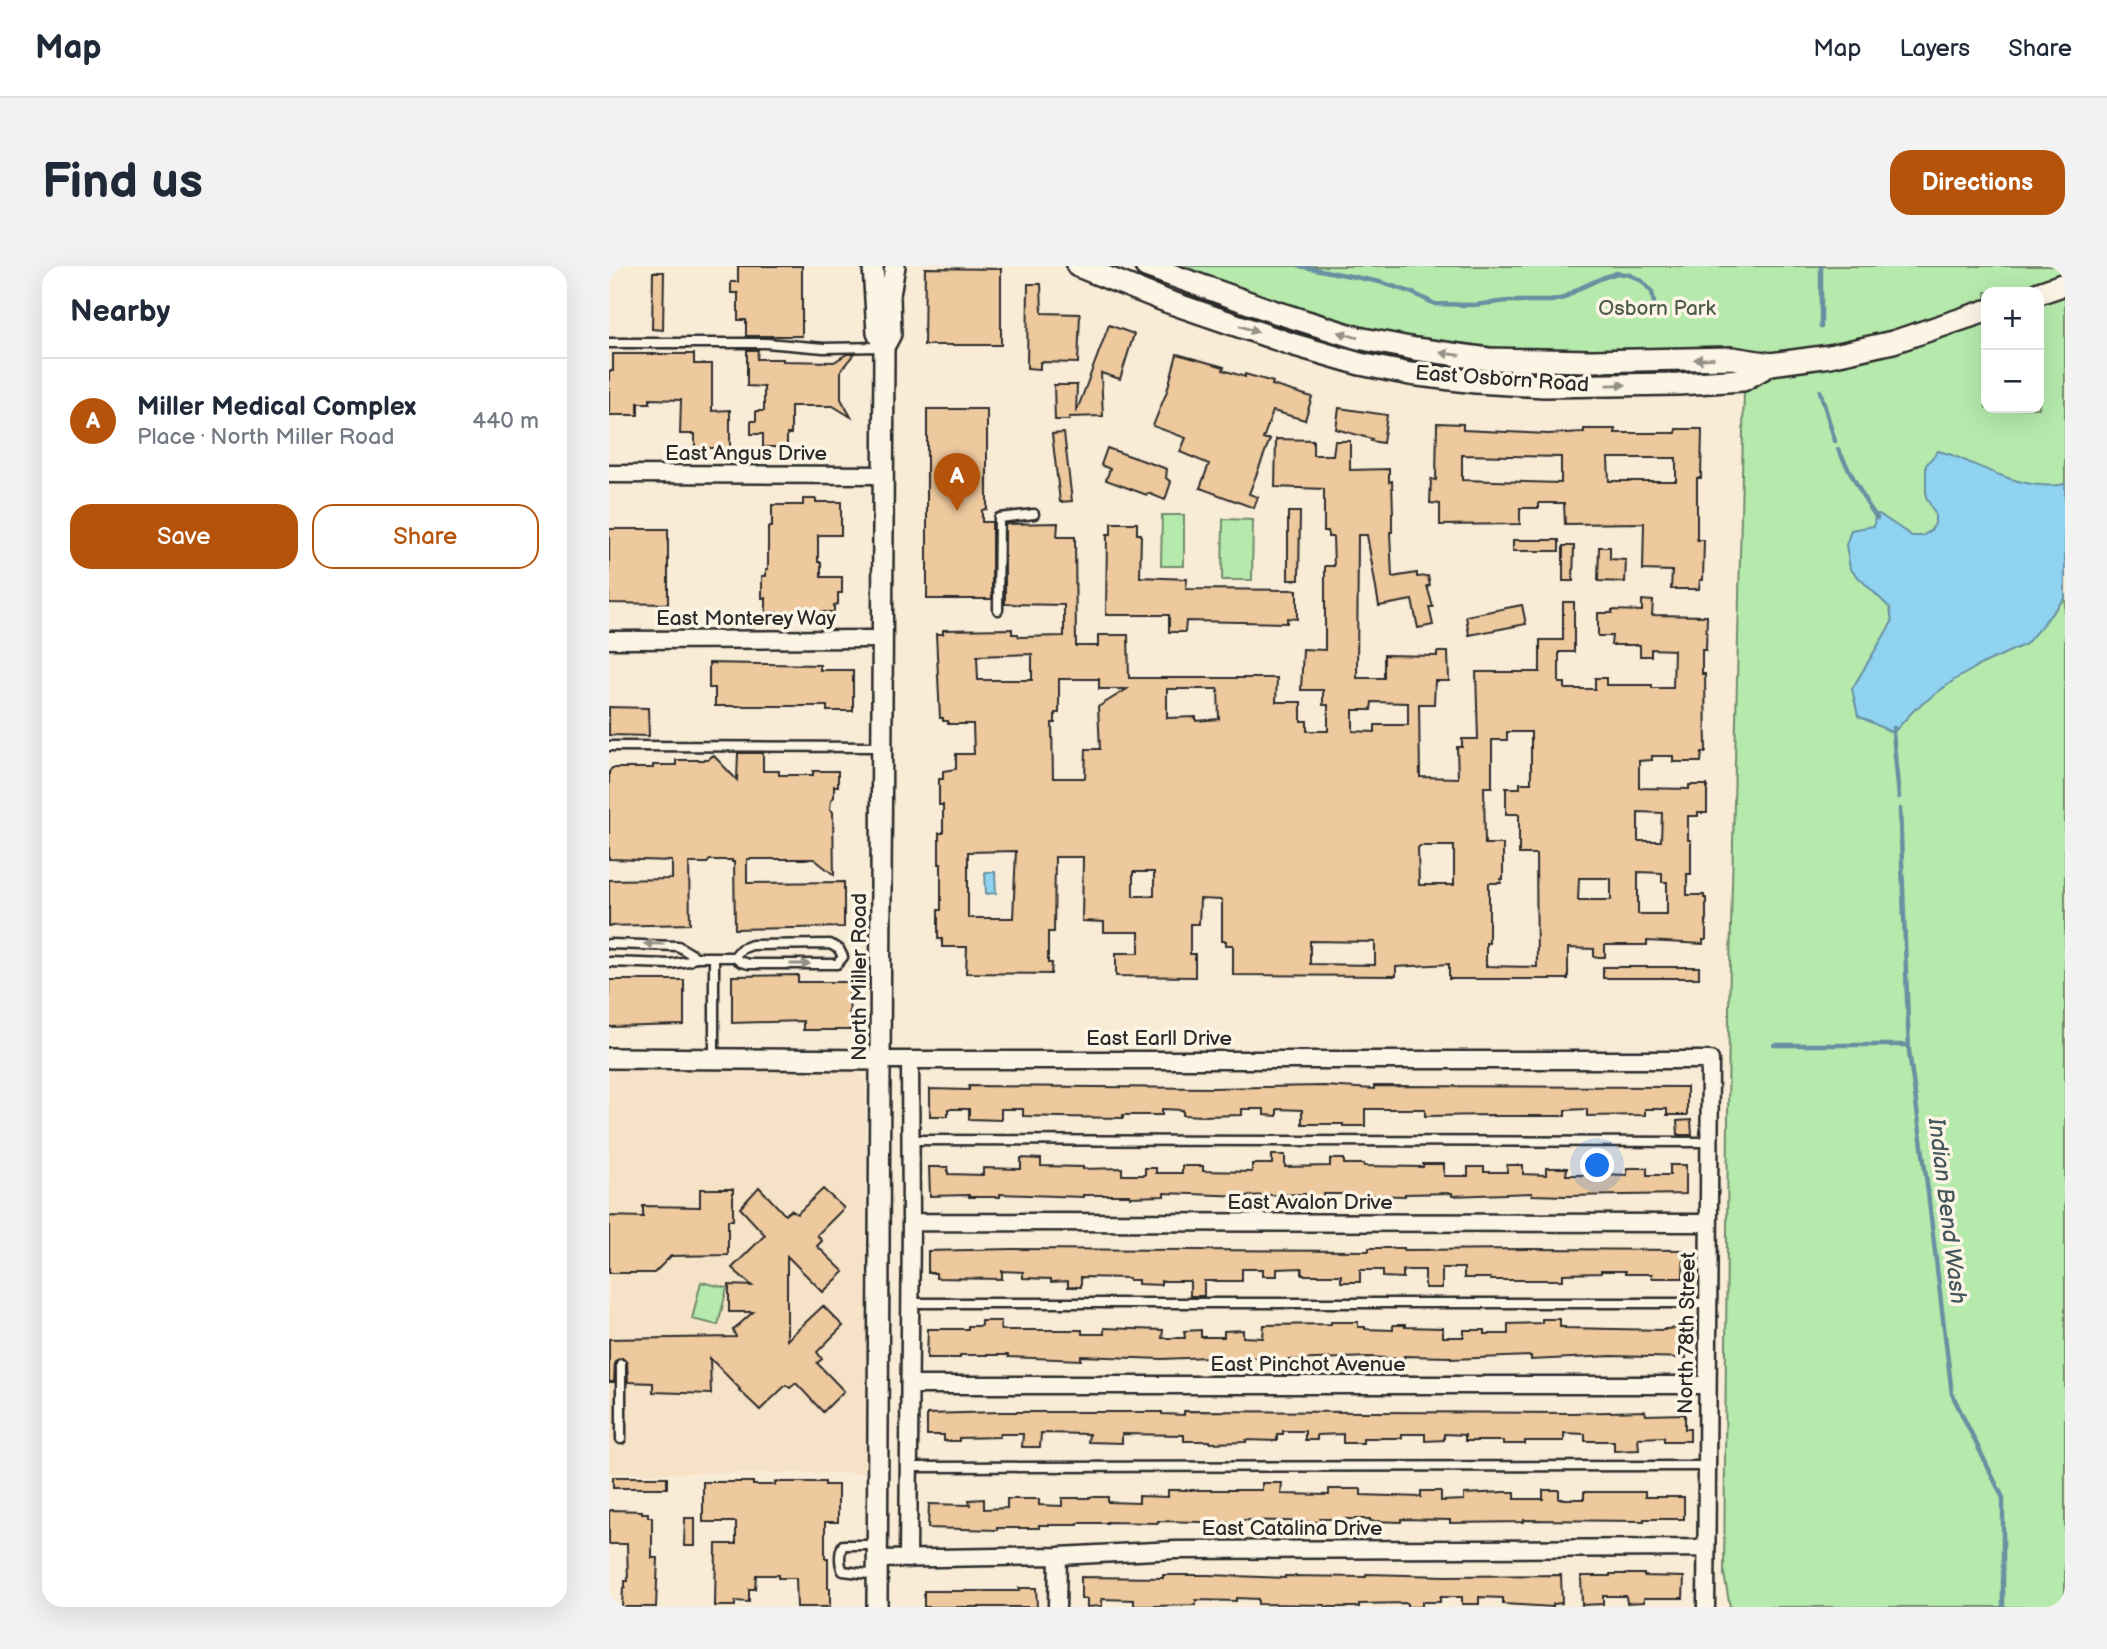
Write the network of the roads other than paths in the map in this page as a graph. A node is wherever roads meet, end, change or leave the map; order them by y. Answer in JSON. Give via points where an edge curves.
{"nodes":[{"id":1,"x":873,"y":266,"type":"edge"},
{"id":2,"x":895,"y":266,"type":"edge"},
{"id":3,"x":1079,"y":266,"type":"edge"},
{"id":4,"x":1146,"y":266,"type":"edge"},
{"id":5,"x":1187,"y":273,"type":"edge"},
{"id":6,"x":2065,"y":284,"type":"edge"},
{"id":7,"x":2044,"y":291,"type":"edge"},
{"id":8,"x":1981,"y":313,"type":"edge"},
{"id":9,"x":609,"y":343,"type":"edge"},
{"id":10,"x":884,"y":347,"type":"junction"},
{"id":11,"x":1771,"y":364,"type":"junction"},
{"id":12,"x":609,"y":474,"type":"edge"},
{"id":13,"x":883,"y":475,"type":"junction"},
{"id":14,"x":1034,"y":514,"type":"dead end"},
{"id":15,"x":998,"y":610,"type":"dead end"},
{"id":16,"x":883,"y":639,"type":"junction"},
{"id":17,"x":609,"y":640,"type":"edge"},
{"id":18,"x":609,"y":746,"type":"edge"},
{"id":19,"x":883,"y":747,"type":"junction"},
{"id":20,"x":609,"y":944,"type":"edge"},
{"id":21,"x":696,"y":957,"type":"junction"},
{"id":22,"x":713,"y":957,"type":"junction"},
{"id":23,"x":734,"y":957,"type":"junction"},
{"id":24,"x":609,"y":962,"type":"edge"},
{"id":25,"x":609,"y":1058,"type":"edge"},
{"id":26,"x":714,"y":1059,"type":"junction"},
{"id":27,"x":881,"y":1060,"type":"junction"},
{"id":28,"x":1710,"y":1060,"type":"joint"},
{"id":29,"x":911,"y":1061,"type":"junction"},
{"id":30,"x":911,"y":1140,"type":"junction"},
{"id":31,"x":1709,"y":1142,"type":"junction"},
{"id":32,"x":911,"y":1222,"type":"junction"},
{"id":33,"x":1709,"y":1223,"type":"junction"},
{"id":34,"x":911,"y":1303,"type":"junction"},
{"id":35,"x":1708,"y":1303,"type":"junction"},
{"id":36,"x":621,"y":1364,"type":"dead end"},
{"id":37,"x":910,"y":1385,"type":"junction"},
{"id":38,"x":1707,"y":1385,"type":"junction"},
{"id":39,"x":621,"y":1439,"type":"dead end"},
{"id":40,"x":1706,"y":1466,"type":"junction"},
{"id":41,"x":909,"y":1467,"type":"junction"},
{"id":42,"x":1706,"y":1548,"type":"junction"},
{"id":43,"x":1058,"y":1556,"type":"junction"},
{"id":44,"x":908,"y":1559,"type":"junction"},
{"id":45,"x":878,"y":1560,"type":"junction"},
{"id":46,"x":877,"y":1607,"type":"edge"},
{"id":47,"x":1057,"y":1607,"type":"edge"},
{"id":48,"x":1706,"y":1607,"type":"edge"}],
"edges":[{"from":1,"to":10,"type":"street","name":"North Miller Road","via":[[877,333]]},
{"from":2,"to":10,"type":"street","name":"North Miller Road","via":[[891,334]]},
{"from":3,"to":11,"type":"main road","name":"East Osborn Road","one_way":true,"via":[[1291,344],[1410,374],[1544,386],[1678,384],[1743,380]]},
{"from":4,"to":5,"type":"main road","name":"East Osborn Road"},
{"from":11,"to":5,"type":"main road","name":"East Osborn Road","one_way":true,"via":[[1733,358],[1528,361],[1440,353],[1347,335],[1272,311]]},
{"from":6,"to":7,"type":"main road"},
{"from":8,"to":11,"type":"main road","name":"East Osborn Road","via":[[1893,342]]},
{"from":9,"to":10,"type":"lane"},
{"from":10,"to":13,"type":"street","name":"North Miller Road"},
{"from":12,"to":13,"type":"street","name":"East Angus Drive"},
{"from":13,"to":16,"type":"street","name":"North Miller Road"},
{"from":14,"to":15,"type":"lane","via":[[999,518]]},
{"from":16,"to":17,"type":"street","name":"East Monterey Way"},
{"from":16,"to":19,"type":"street","name":"North Miller Road"},
{"from":18,"to":19,"type":"lane"},
{"from":19,"to":27,"type":"street","name":"North Miller Road"},
{"from":21,"to":20,"type":"lane","one_way":true,"via":[[678,946]]},
{"from":21,"to":22,"type":"lane"},
{"from":21,"to":24,"type":"lane","via":[[670,964]]},
{"from":22,"to":23,"type":"lane"},
{"from":22,"to":26,"type":"lane"},
{"from":23,"to":23,"type":"lane","one_way":true,"via":[[749,964],[837,964],[843,957],[830,944],[751,945]]},
{"from":25,"to":26,"type":"street","name":"East Earll Drive"},
{"from":26,"to":27,"type":"street","name":"East Earll Drive"},
{"from":27,"to":29,"type":"street","name":"East Earll Drive"},
{"from":27,"to":45,"type":"street","name":"North Miller Road"},
{"from":28,"to":29,"type":"street","name":"East Earll Drive"},
{"from":28,"to":31,"type":"street","name":"North 78th Street"},
{"from":29,"to":30,"type":"street"},
{"from":30,"to":31,"type":"lane"},
{"from":30,"to":32,"type":"street"},
{"from":31,"to":33,"type":"street","name":"North 78th Street"},
{"from":32,"to":33,"type":"street","name":"East Avalon Drive"},
{"from":32,"to":34,"type":"street"},
{"from":33,"to":35,"type":"street","name":"North 78th Street"},
{"from":34,"to":35,"type":"lane"},
{"from":34,"to":37,"type":"street"},
{"from":35,"to":38,"type":"street","name":"North 78th Street"},
{"from":36,"to":39,"type":"lane"},
{"from":37,"to":38,"type":"street","name":"East Pinchot Avenue"},
{"from":37,"to":41,"type":"street"},
{"from":38,"to":40,"type":"street","name":"North 78th Street"},
{"from":40,"to":41,"type":"lane"},
{"from":40,"to":42,"type":"street","name":"North 78th Street"},
{"from":41,"to":44,"type":"street"},
{"from":42,"to":43,"type":"street","name":"East Catalina Drive","via":[[1175,1550]]},
{"from":42,"to":48,"type":"street","name":"North 78th Street"},
{"from":43,"to":44,"type":"street","name":"East Catalina Drive"},
{"from":43,"to":47,"type":"street"},
{"from":44,"to":45,"type":"street","name":"East Catalina Drive"},
{"from":45,"to":45,"type":"lane","via":[[843,1545],[840,1549],[843,1571]]},
{"from":45,"to":46,"type":"street","name":"North Miller Road"}]}
